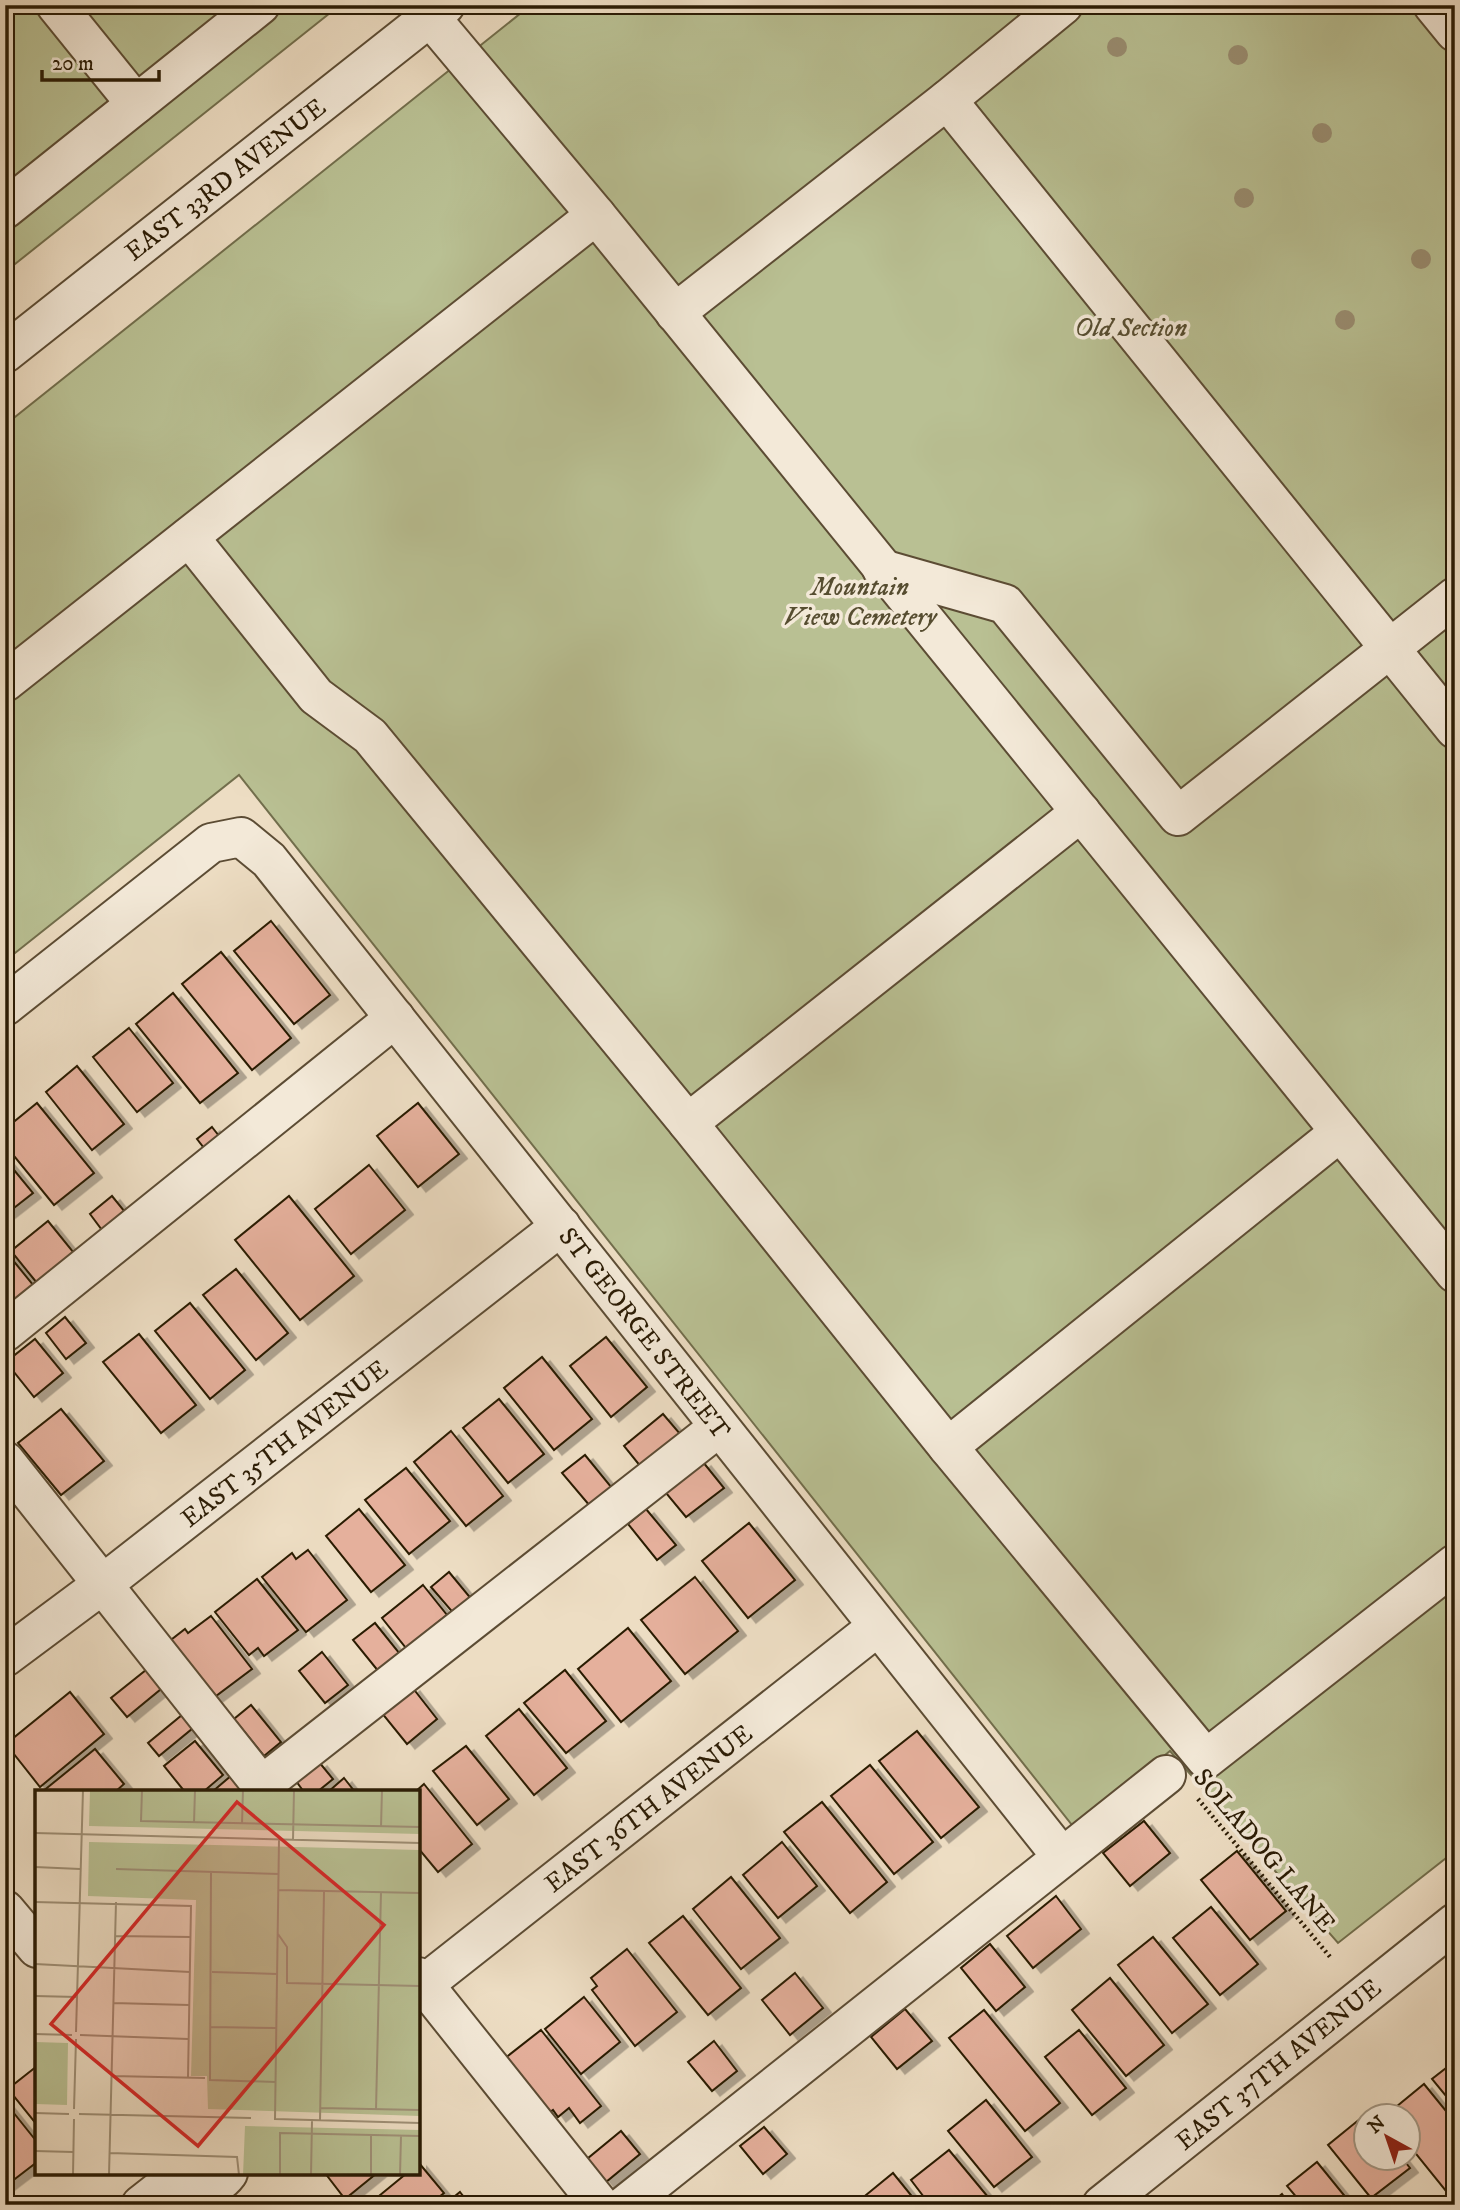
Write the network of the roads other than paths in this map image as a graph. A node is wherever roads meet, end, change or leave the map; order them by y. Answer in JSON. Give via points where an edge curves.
{"nodes":[{"id":1,"x":56,"y":5,"type":"edge"},
{"id":2,"x":260,"y":5,"type":"edge"},
{"id":3,"x":1063,"y":5,"type":"edge"},
{"id":4,"x":1433,"y":5,"type":"edge"},
{"id":5,"x":437,"y":11,"type":"edge"},
{"id":6,"x":1455,"y":32,"type":"edge"},
{"id":7,"x":947,"y":100,"type":"junction"},
{"id":8,"x":136,"y":104,"type":"junction"},
{"id":9,"x":5,"y":209,"type":"edge"},
{"id":10,"x":596,"y":215,"type":"junction"},
{"id":11,"x":675,"y":313,"type":"junction"},
{"id":12,"x":5,"y":353,"type":"edge"},
{"id":13,"x":189,"y":537,"type":"junction"},
{"id":14,"x":883,"y":569,"type":"junction"},
{"id":15,"x":1455,"y":597,"type":"edge"},
{"id":16,"x":1390,"y":649,"type":"junction"},
{"id":17,"x":5,"y":682,"type":"edge"},
{"id":18,"x":1455,"y":729,"type":"edge"},
{"id":19,"x":1081,"y":812,"type":"junction"},
{"id":20,"x":5,"y":1006,"type":"edge"},
{"id":21,"x":395,"y":1018,"type":"junction"},
{"id":22,"x":688,"y":1123,"type":"junction"},
{"id":23,"x":1340,"y":1132,"type":"junction"},
{"id":24,"x":561,"y":1226,"type":"junction"},
{"id":25,"x":1455,"y":1273,"type":"edge"},
{"id":26,"x":5,"y":1332,"type":"edge"},
{"id":27,"x":719,"y":1427,"type":"junction"},
{"id":28,"x":948,"y":1447,"type":"junction"},
{"id":29,"x":5,"y":1461,"type":"edge"},
{"id":30,"x":1455,"y":1564,"type":"edge"},
{"id":31,"x":103,"y":1584,"type":"junction"},
{"id":32,"x":877,"y":1626,"type":"junction"},
{"id":33,"x":5,"y":1657,"type":"edge"},
{"id":34,"x":1166,"y":1775,"type":"road end"},
{"id":35,"x":265,"y":1789,"type":"edge"},
{"id":36,"x":1062,"y":1857,"type":"junction"},
{"id":37,"x":1455,"y":1923,"type":"edge"},
{"id":38,"x":420,"y":1983,"type":"edge"},
{"id":39,"x":177,"y":2175,"type":"edge"},
{"id":40,"x":230,"y":2186,"type":"edge"},
{"id":41,"x":141,"y":2205,"type":"edge"},
{"id":42,"x":600,"y":2205,"type":"edge"},
{"id":43,"x":625,"y":2205,"type":"edge"},
{"id":44,"x":1102,"y":2205,"type":"edge"}],
"edges":[{"from":1,"to":8,"type":"street"},
{"from":2,"to":8,"type":"street"},
{"from":3,"to":7,"type":"street"},
{"from":4,"to":6,"type":"street"},
{"from":5,"to":10,"type":"street"},
{"from":5,"to":12,"type":"street","name":"EAST 33RD AVENUE"},
{"from":7,"to":11,"type":"street"},
{"from":7,"to":16,"type":"street"},
{"from":8,"to":9,"type":"street"},
{"from":10,"to":11,"type":"street"},
{"from":10,"to":13,"type":"street"},
{"from":11,"to":14,"type":"street"},
{"from":13,"to":17,"type":"street"},
{"from":13,"to":22,"type":"street","via":[[316,696],[370,736]]},
{"from":14,"to":16,"type":"street","via":[[1005,604],[1178,816]]},
{"from":14,"to":19,"type":"street"},
{"from":15,"to":16,"type":"street"},
{"from":16,"to":18,"type":"street"},
{"from":19,"to":22,"type":"street"},
{"from":19,"to":23,"type":"street"},
{"from":20,"to":21,"type":"street","name":"ST GEORGE STREET","via":[[211,843],[241,837],[269,860]]},
{"from":21,"to":24,"type":"street","name":"ST GEORGE STREET"},
{"from":21,"to":26,"type":"street"},
{"from":22,"to":28,"type":"street"},
{"from":23,"to":25,"type":"street"},
{"from":23,"to":28,"type":"street"},
{"from":24,"to":27,"type":"street","name":"ST GEORGE STREET"},
{"from":24,"to":31,"type":"street","name":"EAST 35TH AVENUE"},
{"from":27,"to":32,"type":"street","name":"ST GEORGE STREET"},
{"from":27,"to":35,"type":"street"},
{"from":28,"to":30,"type":"street","via":[[1206,1759]]},
{"from":29,"to":31,"type":"street"},
{"from":31,"to":33,"type":"street","name":"EAST 35TH AVENUE"},
{"from":31,"to":35,"type":"street"},
{"from":32,"to":36,"type":"street","name":"ST GEORGE STREET"},
{"from":32,"to":38,"type":"street","name":"EAST 36TH AVENUE"},
{"from":34,"to":36,"type":"street"},
{"from":36,"to":43,"type":"street"},
{"from":37,"to":44,"type":"street","name":"EAST 37TH AVENUE"},
{"from":38,"to":42,"type":"street"},
{"from":39,"to":40,"type":"street","via":[[204,2189]]},
{"from":39,"to":41,"type":"street"}]}
